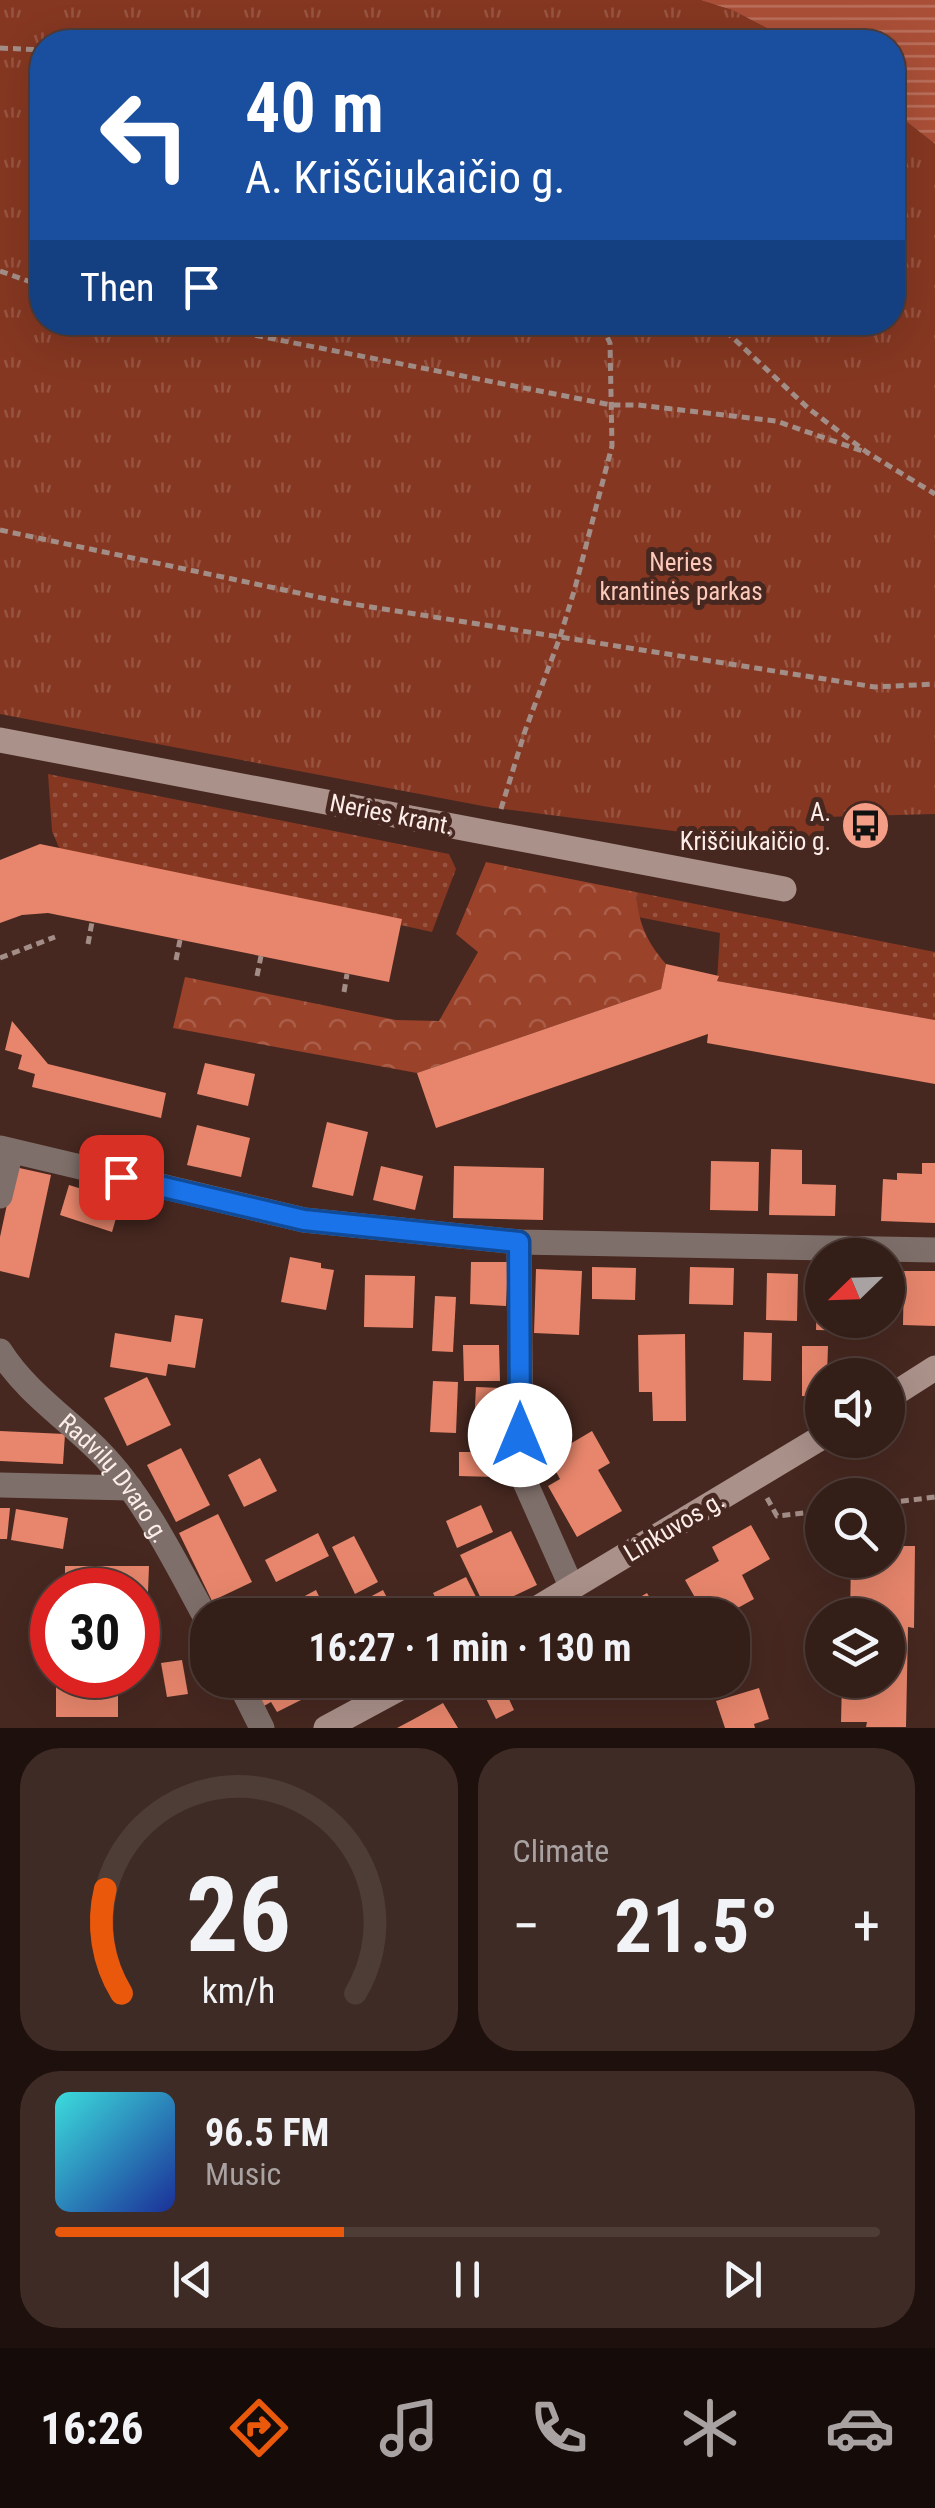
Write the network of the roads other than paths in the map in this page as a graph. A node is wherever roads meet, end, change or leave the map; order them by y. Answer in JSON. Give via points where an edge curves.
{"nodes":[{"id":1,"x":0,"y":740,"type":"edge"},
{"id":2,"x":784,"y":889,"type":"dead end"},
{"id":3,"x":5,"y":1150,"type":"edge"},
{"id":4,"x":0,"y":1196,"type":"edge"},
{"id":5,"x":519,"y":1242,"type":"junction"},
{"id":6,"x":935,"y":1250,"type":"edge"},
{"id":7,"x":0,"y":1351,"type":"edge"},
{"id":8,"x":935,"y":1368,"type":"edge"},
{"id":9,"x":905,"y":1387,"type":"edge"},
{"id":10,"x":805,"y":1447,"type":"edge"},
{"id":11,"x":0,"y":1484,"type":"edge"},
{"id":12,"x":130,"y":1488,"type":"junction"},
{"id":13,"x":572,"y":1588,"type":"junction"},
{"id":14,"x":195,"y":1598,"type":"edge"},
{"id":15,"x":555,"y":1598,"type":"edge"},
{"id":16,"x":247,"y":1698,"type":"edge"},
{"id":17,"x":382,"y":1698,"type":"edge"},
{"id":18,"x":262,"y":1728,"type":"edge"},
{"id":19,"x":326,"y":1728,"type":"edge"}],
"edges":[{"from":1,"to":2,"type":"main road","name":"Neries krant."},
{"from":3,"to":4,"type":"street"},
{"from":3,"to":5,"type":"street","via":[[304,1220]]},
{"from":5,"to":6,"type":"street"},
{"from":5,"to":13,"type":"street","via":[[521,1473]]},
{"from":7,"to":12,"type":"street","name":"Radvilų Dvaro g."},
{"from":8,"to":9,"type":"main road"},
{"from":10,"to":13,"type":"main road","name":"Linkuvos g."},
{"from":11,"to":12,"type":"street"},
{"from":12,"to":14,"type":"street","name":"Radvilų Dvaro g."},
{"from":13,"to":15,"type":"main road","name":"Linkuvos g."},
{"from":16,"to":18,"type":"street"},
{"from":17,"to":19,"type":"main road"}]}
